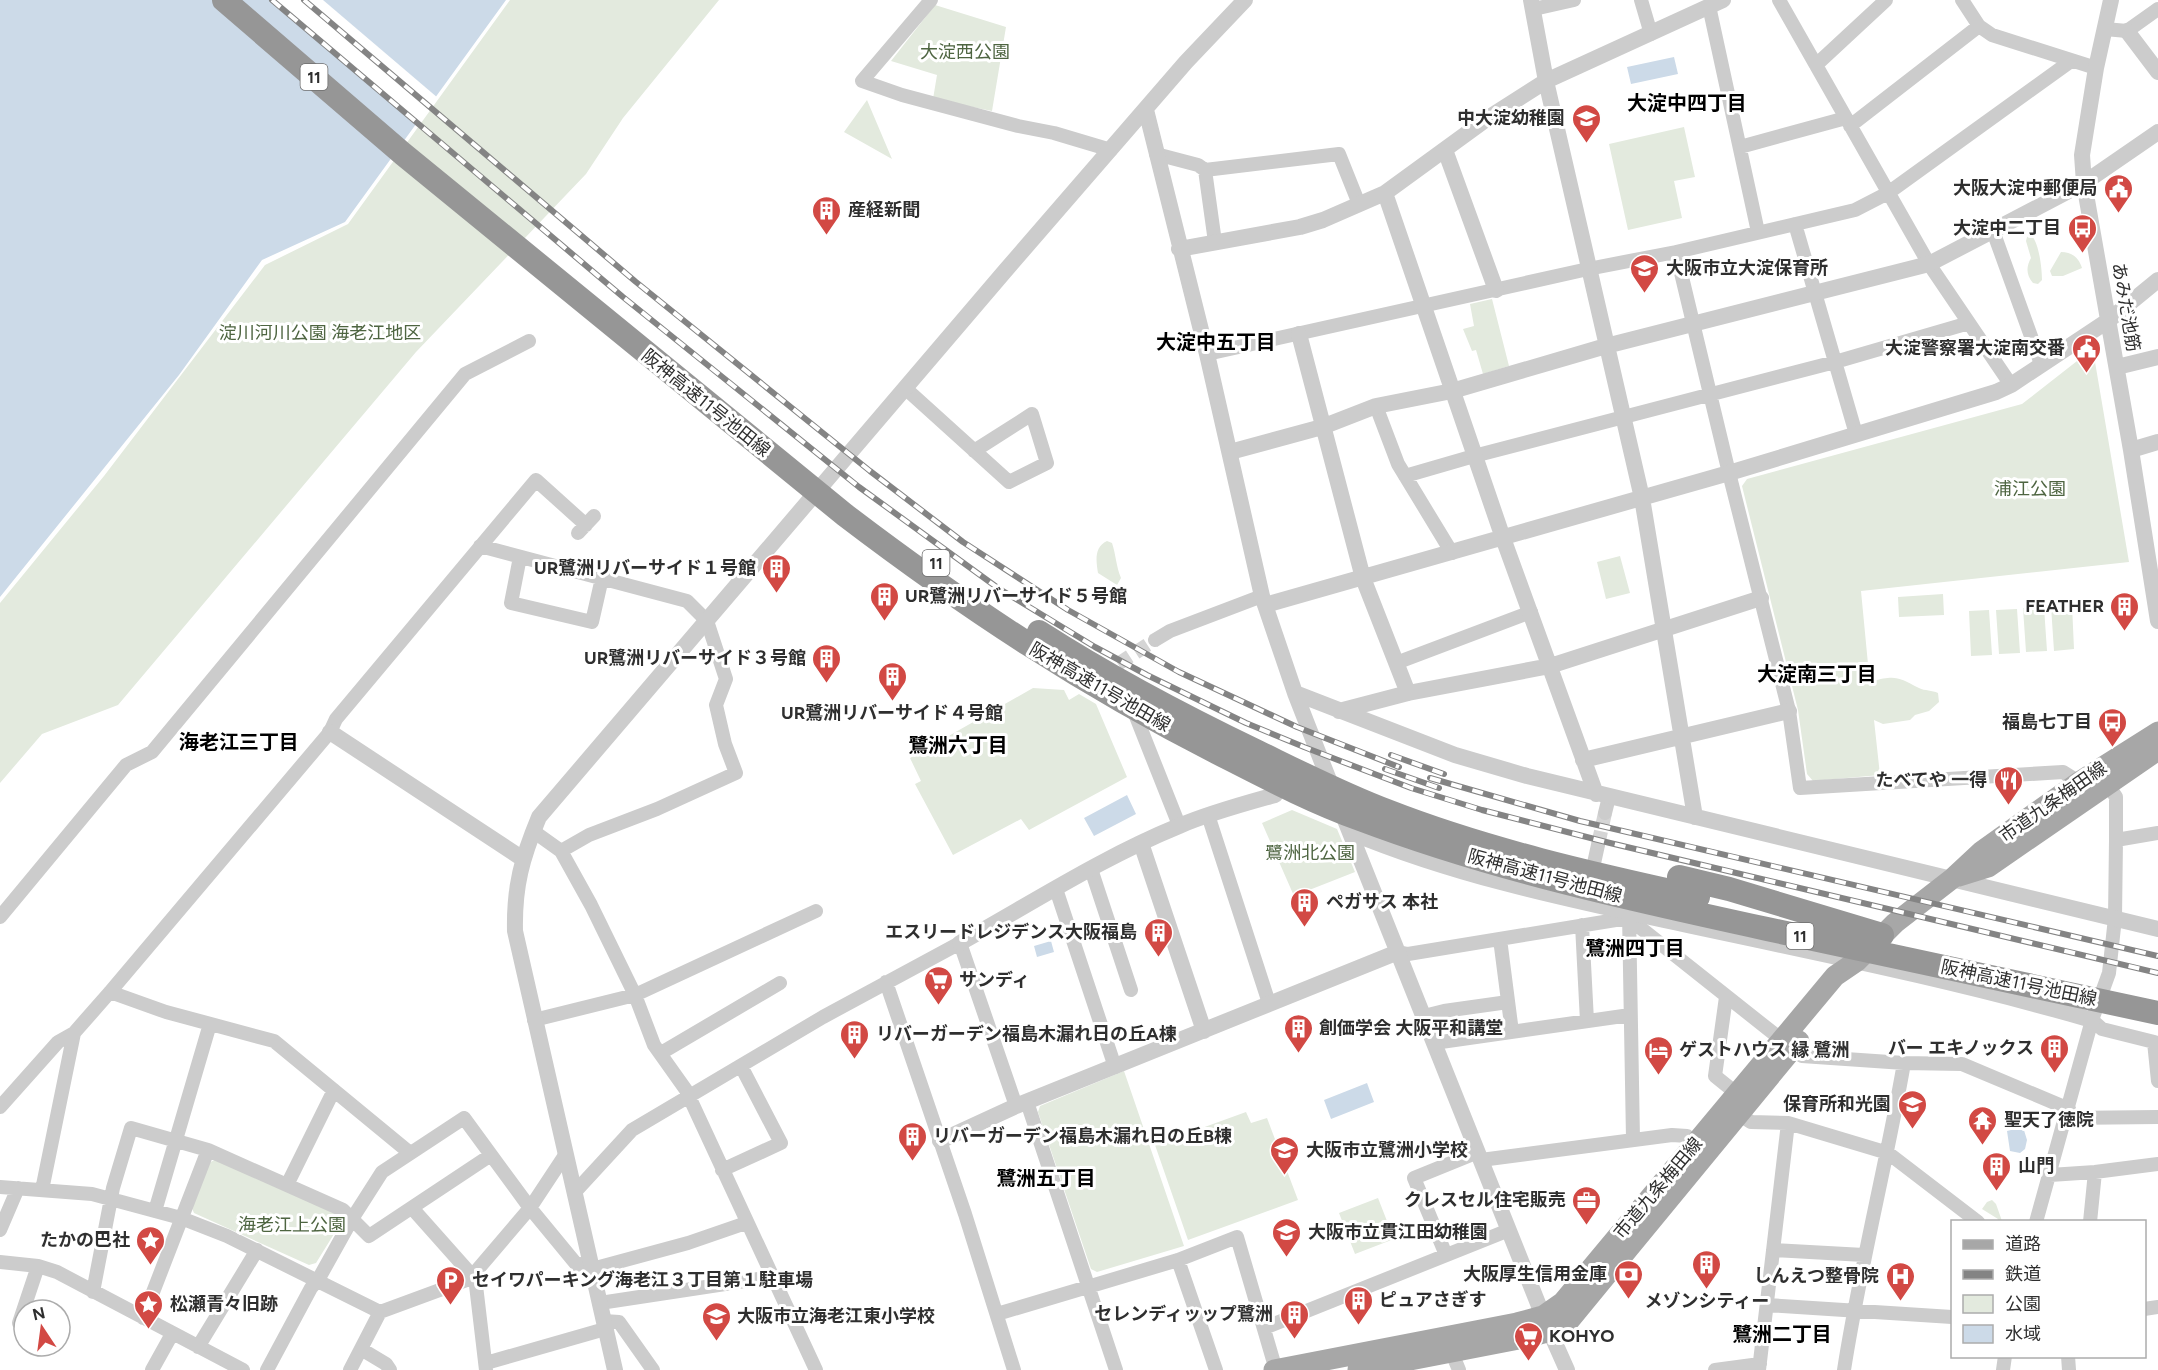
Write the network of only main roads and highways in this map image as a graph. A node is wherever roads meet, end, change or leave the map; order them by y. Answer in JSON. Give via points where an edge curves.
{"nodes":[{"id":1,"x":224,"y":0,"type":"edge"},
{"id":2,"x":249,"y":0,"type":"edge"},
{"id":3,"x":2158,"y":732,"type":"edge"},
{"id":4,"x":2158,"y":750,"type":"edge"},
{"id":5,"x":1269,"y":758,"type":"junction"},
{"id":6,"x":1953,"y":878,"type":"junction"},
{"id":7,"x":1728,"y":889,"type":"junction"},
{"id":8,"x":1882,"y":935,"type":"junction"},
{"id":9,"x":1784,"y":946,"type":"road end"},
{"id":10,"x":2037,"y":987,"type":"junction"},
{"id":11,"x":2158,"y":996,"type":"edge"},
{"id":12,"x":2158,"y":1013,"type":"edge"},
{"id":13,"x":2157,"y":1037,"type":"edge"},
{"id":14,"x":1787,"y":1045,"type":"junction"},
{"id":15,"x":1547,"y":1323,"type":"junction"},
{"id":16,"x":1455,"y":1361,"type":"edge"},
{"id":17,"x":1365,"y":1369,"type":"edge"},
{"id":18,"x":1275,"y":1370,"type":"edge"}],
"edges":[{"from":1,"to":10,"type":"highway","name":"阪神高速11号池田線","number":"11","via":[[403,154],[913,568],[1060,665],[1184,736],[1307,797],[1444,850],[1612,895]]},
{"from":2,"to":5,"type":"highway","name":"阪神高速11号池田線","number":"11","via":[[787,448],[924,555],[1060,646]]},
{"from":3,"to":6,"type":"main road","name":"市道九条梅田線","via":[[1982,851]]},
{"from":4,"to":6,"type":"main road","name":"市道九条梅田線","via":[[1988,867]]},
{"from":5,"to":7,"type":"highway","number":"11","via":[[1538,843]]},
{"from":5,"to":11,"type":"highway","name":"阪神高速11号池田線","number":"11","via":[[1386,811],[1535,858],[1615,879]]},
{"from":6,"to":8,"type":"main road","name":"市道九条梅田線"},
{"from":7,"to":8,"type":"highway","number":"11"},
{"from":7,"to":9,"type":"highway","via":[[1774,919]]},
{"from":8,"to":14,"type":"main road","name":"市道九条梅田線","via":[[1857,961],[1845,986]]},
{"from":10,"to":12,"type":"highway","name":"阪神高速11号池田線","number":"11"},
{"from":10,"to":13,"type":"highway","number":"11"},
{"from":14,"to":15,"type":"main road","name":"市道九条梅田線","via":[[1736,1093]]},
{"from":14,"to":15,"type":"main road","name":"市道九条梅田線","via":[[1740,1115],[1578,1311],[1568,1322]]},
{"from":15,"to":16,"type":"main road","name":"市道九条梅田線"},
{"from":15,"to":18,"type":"main road","name":"市道九条梅田線","via":[[1517,1323]]},
{"from":16,"to":17,"type":"main road","name":"市道九条梅田線"}]}
